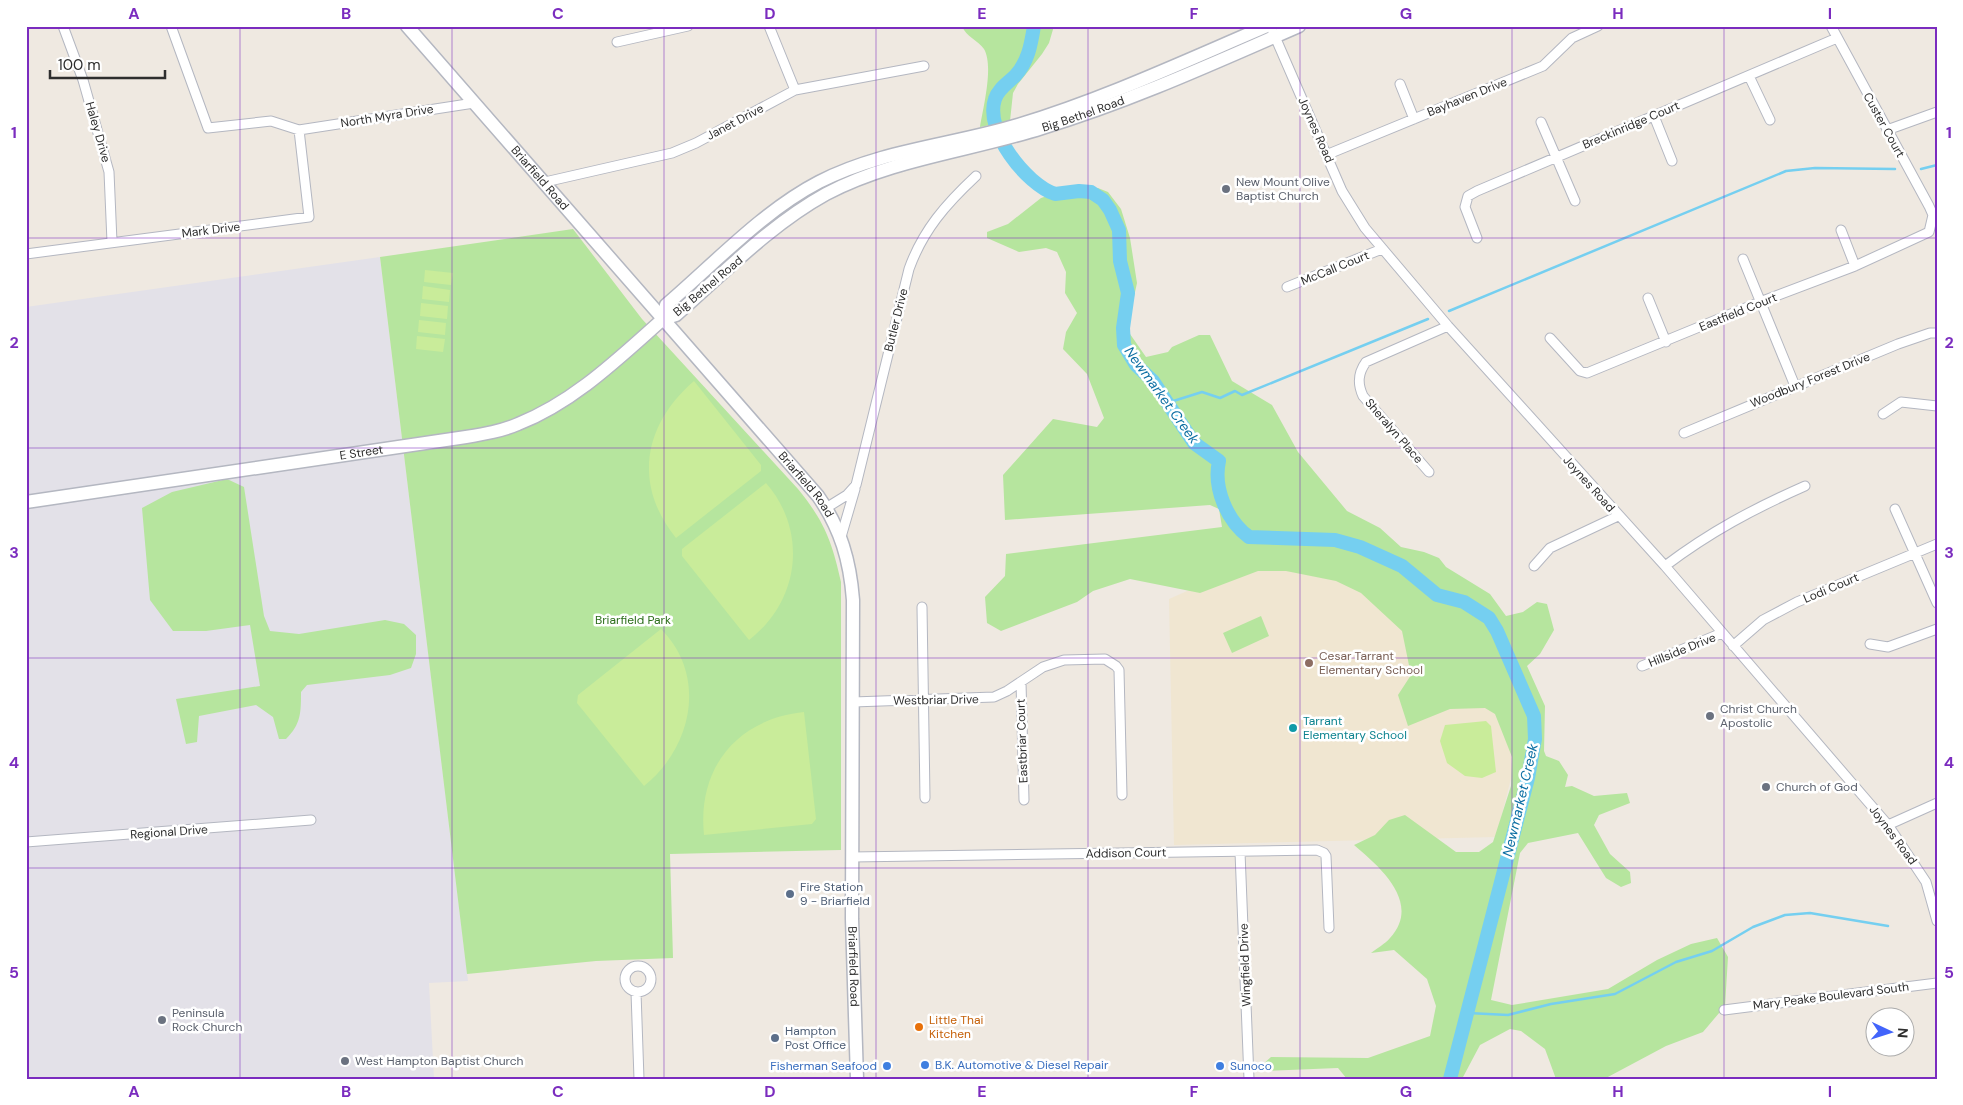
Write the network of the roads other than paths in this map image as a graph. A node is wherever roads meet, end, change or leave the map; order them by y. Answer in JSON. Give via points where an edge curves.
{"nodes":[{"id":1,"x":63,"y":26,"type":"edge"},
{"id":2,"x":171,"y":26,"type":"edge"},
{"id":3,"x":407,"y":26,"type":"edge"},
{"id":4,"x":688,"y":26,"type":"edge"},
{"id":5,"x":769,"y":26,"type":"edge"},
{"id":6,"x":1299,"y":26,"type":"edge"},
{"id":7,"x":1598,"y":26,"type":"edge"},
{"id":8,"x":1830,"y":26,"type":"edge"},
{"id":9,"x":1271,"y":30,"type":"edge"},
{"id":10,"x":1837,"y":38,"type":"junction"},
{"id":11,"x":618,"y":42,"type":"dead end"},
{"id":12,"x":924,"y":66,"type":"dead end"},
{"id":13,"x":1749,"y":76,"type":"junction"},
{"id":14,"x":1400,"y":84,"type":"dead end"},
{"id":15,"x":796,"y":90,"type":"junction"},
{"id":16,"x":474,"y":103,"type":"junction"},
{"id":17,"x":1937,"y":112,"type":"edge"},
{"id":18,"x":1654,"y":116,"type":"junction"},
{"id":19,"x":1414,"y":119,"type":"junction"},
{"id":20,"x":1770,"y":120,"type":"dead end"},
{"id":21,"x":1541,"y":122,"type":"dead end"},
{"id":22,"x":299,"y":130,"type":"junction"},
{"id":23,"x":1887,"y":130,"type":"junction"},
{"id":24,"x":1326,"y":155,"type":"junction"},
{"id":25,"x":1556,"y":157,"type":"junction"},
{"id":26,"x":1672,"y":161,"type":"dead end"},
{"id":27,"x":976,"y":176,"type":"dead end"},
{"id":28,"x":545,"y":182,"type":"junction"},
{"id":29,"x":1575,"y":201,"type":"dead end"},
{"id":30,"x":1932,"y":224,"type":"joint"},
{"id":31,"x":1841,"y":230,"type":"dead end"},
{"id":32,"x":1477,"y":238,"type":"dead end"},
{"id":33,"x":112,"y":242,"type":"junction"},
{"id":34,"x":1382,"y":249,"type":"junction"},
{"id":35,"x":26,"y":254,"type":"edge"},
{"id":36,"x":1743,"y":259,"type":"dead end"},
{"id":37,"x":1855,"y":266,"type":"junction"},
{"id":38,"x":1287,"y":287,"type":"dead end"},
{"id":39,"x":1648,"y":298,"type":"dead end"},
{"id":40,"x":1760,"y":302,"type":"junction"},
{"id":41,"x":663,"y":319,"type":"junction"},
{"id":42,"x":1448,"y":326,"type":"junction"},
{"id":43,"x":1937,"y":333,"type":"edge"},
{"id":44,"x":1550,"y":338,"type":"dead end"},
{"id":45,"x":1666,"y":342,"type":"junction"},
{"id":46,"x":1795,"y":386,"type":"junction"},
{"id":47,"x":1937,"y":406,"type":"edge"},
{"id":48,"x":1882,"y":414,"type":"dead end"},
{"id":49,"x":1684,"y":432,"type":"dead end"},
{"id":50,"x":1429,"y":472,"type":"dead end"},
{"id":51,"x":856,"y":485,"type":"junction"},
{"id":52,"x":1805,"y":486,"type":"dead end"},
{"id":53,"x":26,"y":502,"type":"edge"},
{"id":54,"x":826,"y":508,"type":"junction"},
{"id":55,"x":1895,"y":509,"type":"dead end"},
{"id":56,"x":1618,"y":516,"type":"junction"},
{"id":57,"x":841,"y":537,"type":"junction"},
{"id":58,"x":1937,"y":544,"type":"edge"},
{"id":59,"x":1915,"y":553,"type":"junction"},
{"id":60,"x":1534,"y":566,"type":"dead end"},
{"id":61,"x":1665,"y":566,"type":"junction"},
{"id":62,"x":1937,"y":603,"type":"edge"},
{"id":63,"x":922,"y":607,"type":"dead end"},
{"id":64,"x":1937,"y":629,"type":"edge"},
{"id":65,"x":1722,"y":633,"type":"junction"},
{"id":66,"x":1870,"y":644,"type":"dead end"},
{"id":67,"x":1733,"y":646,"type":"junction"},
{"id":68,"x":1642,"y":666,"type":"dead end"},
{"id":69,"x":1021,"y":682,"type":"junction"},
{"id":70,"x":923,"y":701,"type":"junction"},
{"id":71,"x":853,"y":702,"type":"junction"},
{"id":72,"x":1122,"y":795,"type":"dead end"},
{"id":73,"x":925,"y":798,"type":"dead end"},
{"id":74,"x":1024,"y":800,"type":"dead end"},
{"id":75,"x":1937,"y":803,"type":"edge"},
{"id":76,"x":311,"y":820,"type":"dead end"},
{"id":77,"x":1888,"y":825,"type":"junction"},
{"id":78,"x":26,"y":842,"type":"edge"},
{"id":79,"x":1240,"y":852,"type":"junction"},
{"id":80,"x":852,"y":858,"type":"junction"},
{"id":81,"x":1937,"y":921,"type":"edge"},
{"id":82,"x":1329,"y":928,"type":"dead end"},
{"id":83,"x":1937,"y":983,"type":"edge"},
{"id":84,"x":636,"y":992,"type":"dead end"},
{"id":85,"x":1724,"y":1010,"type":"dead end"},
{"id":86,"x":639,"y":1079,"type":"edge"},
{"id":87,"x":857,"y":1079,"type":"edge"},
{"id":88,"x":1249,"y":1079,"type":"edge"}],
"edges":[{"from":1,"to":33,"type":"street","name":"Haley Drive","via":[[83,80],[109,172]]},
{"from":2,"to":22,"type":"street","via":[[208,128],[271,121]]},
{"from":3,"to":16,"type":"main road","name":"Briarfield Road"},
{"from":4,"to":11,"type":"street"},
{"from":5,"to":15,"type":"street"},
{"from":6,"to":9,"type":"main road","name":"Big Bethel Road"},
{"from":7,"to":19,"type":"street","name":"Bayhaven Drive","via":[[1572,38],[1543,66]]},
{"from":8,"to":10,"type":"street","name":"Custer Court"},
{"from":9,"to":24,"type":"street","name":"Joynes Road"},
{"from":9,"to":41,"type":"main road","name":"Big Bethel Road","via":[[1017,131],[882,171],[826,194],[788,218],[676,315]]},
{"from":10,"to":13,"type":"street","name":"Breckinridge Court"},
{"from":10,"to":23,"type":"street","name":"Custer Court"},
{"from":12,"to":15,"type":"street","name":"Janet Drive"},
{"from":13,"to":18,"type":"street","name":"Breckinridge Court"},
{"from":13,"to":20,"type":"street"},
{"from":14,"to":19,"type":"street"},
{"from":15,"to":28,"type":"street","name":"Janet Drive","via":[[672,153]]},
{"from":16,"to":22,"type":"street","name":"North Myra Drive"},
{"from":16,"to":28,"type":"main road","name":"Briarfield Road"},
{"from":17,"to":23,"type":"street"},
{"from":18,"to":25,"type":"street","name":"Breckinridge Court"},
{"from":18,"to":26,"type":"street"},
{"from":19,"to":24,"type":"street","name":"Bayhaven Drive"},
{"from":21,"to":25,"type":"street"},
{"from":22,"to":33,"type":"street","name":"Mark Drive","via":[[309,217]]},
{"from":23,"to":30,"type":"street","name":"Custer Court","via":[[1929,206]]},
{"from":24,"to":34,"type":"street","name":"Joynes Road","via":[[1349,204]]},
{"from":25,"to":29,"type":"street"},
{"from":25,"to":32,"type":"street","name":"Breckinridge Court","via":[[1468,196],[1464,207]]},
{"from":27,"to":51,"type":"street","name":"Butler Drive","via":[[946,204],[916,247]]},
{"from":28,"to":41,"type":"main road","name":"Briarfield Road"},
{"from":30,"to":37,"type":"street","name":"Eastfield Court","via":[[1922,237]]},
{"from":31,"to":37,"type":"street"},
{"from":33,"to":35,"type":"street","name":"Mark Drive"},
{"from":34,"to":38,"type":"street","name":"McCall Court"},
{"from":34,"to":42,"type":"street","name":"Joynes Road"},
{"from":36,"to":40,"type":"street"},
{"from":37,"to":40,"type":"street","name":"Eastfield Court"},
{"from":39,"to":45,"type":"street"},
{"from":40,"to":45,"type":"street","name":"Eastfield Court"},
{"from":40,"to":46,"type":"street"},
{"from":41,"to":53,"type":"main road","name":"E Street","via":[[584,386],[542,413],[507,428],[460,438]]},
{"from":41,"to":54,"type":"main road","name":"Briarfield Road"},
{"from":42,"to":50,"type":"street","name":"Sheralyn Place","via":[[1372,359],[1361,369],[1359,378],[1363,396]]},
{"from":42,"to":56,"type":"street","name":"Joynes Road"},
{"from":43,"to":46,"type":"street","name":"Woodbury Forest Drive","via":[[1898,344]]},
{"from":44,"to":45,"type":"street","name":"Eastfield Court","via":[[1580,371],[1587,373]]},
{"from":46,"to":49,"type":"street","name":"Woodbury Forest Drive"},
{"from":47,"to":48,"type":"street","via":[[1901,402]]},
{"from":51,"to":54,"type":"street"},
{"from":51,"to":57,"type":"street","name":"Butler Drive"},
{"from":52,"to":61,"type":"street","via":[[1738,516]]},
{"from":54,"to":57,"type":"main road","name":"Briarfield Road"},
{"from":55,"to":59,"type":"street"},
{"from":56,"to":60,"type":"street","via":[[1550,548]]},
{"from":56,"to":61,"type":"street","name":"Joynes Road"},
{"from":57,"to":71,"type":"main road","name":"Briarfield Road","via":[[852,582]]},
{"from":58,"to":59,"type":"street","name":"Lodi Court"},
{"from":59,"to":62,"type":"street"},
{"from":59,"to":67,"type":"street","name":"Lodi Court","via":[[1797,602],[1764,620]]},
{"from":61,"to":65,"type":"street","name":"Joynes Road"},
{"from":63,"to":70,"type":"street"},
{"from":64,"to":66,"type":"street","via":[[1888,647]]},
{"from":65,"to":67,"type":"street","name":"Joynes Road"},
{"from":65,"to":68,"type":"street","name":"Hillside Drive"},
{"from":67,"to":77,"type":"street","name":"Joynes Road"},
{"from":69,"to":70,"type":"street","name":"Westbriar Drive","via":[[994,697]]},
{"from":69,"to":72,"type":"street","name":"Westbriar Drive","via":[[1043,667],[1064,660],[1106,659],[1116,666],[1120,677]]},
{"from":69,"to":74,"type":"street","name":"Eastbriar Court"},
{"from":70,"to":71,"type":"street","name":"Westbriar Drive"},
{"from":70,"to":73,"type":"street"},
{"from":71,"to":80,"type":"main road","name":"Briarfield Road"},
{"from":75,"to":77,"type":"street"},
{"from":76,"to":78,"type":"street","name":"Regional Drive"},
{"from":77,"to":81,"type":"street","name":"Joynes Road","via":[[1926,882]]},
{"from":79,"to":80,"type":"street","name":"Addison Court"},
{"from":79,"to":82,"type":"street","name":"Addison Court","via":[[1317,850],[1324,853]]},
{"from":79,"to":88,"type":"street","name":"Wingfield Drive"},
{"from":80,"to":87,"type":"main road","name":"Briarfield Road"},
{"from":83,"to":85,"type":"street","name":"Mary Peake Boulevard South"},
{"from":84,"to":86,"type":"street"}]}
